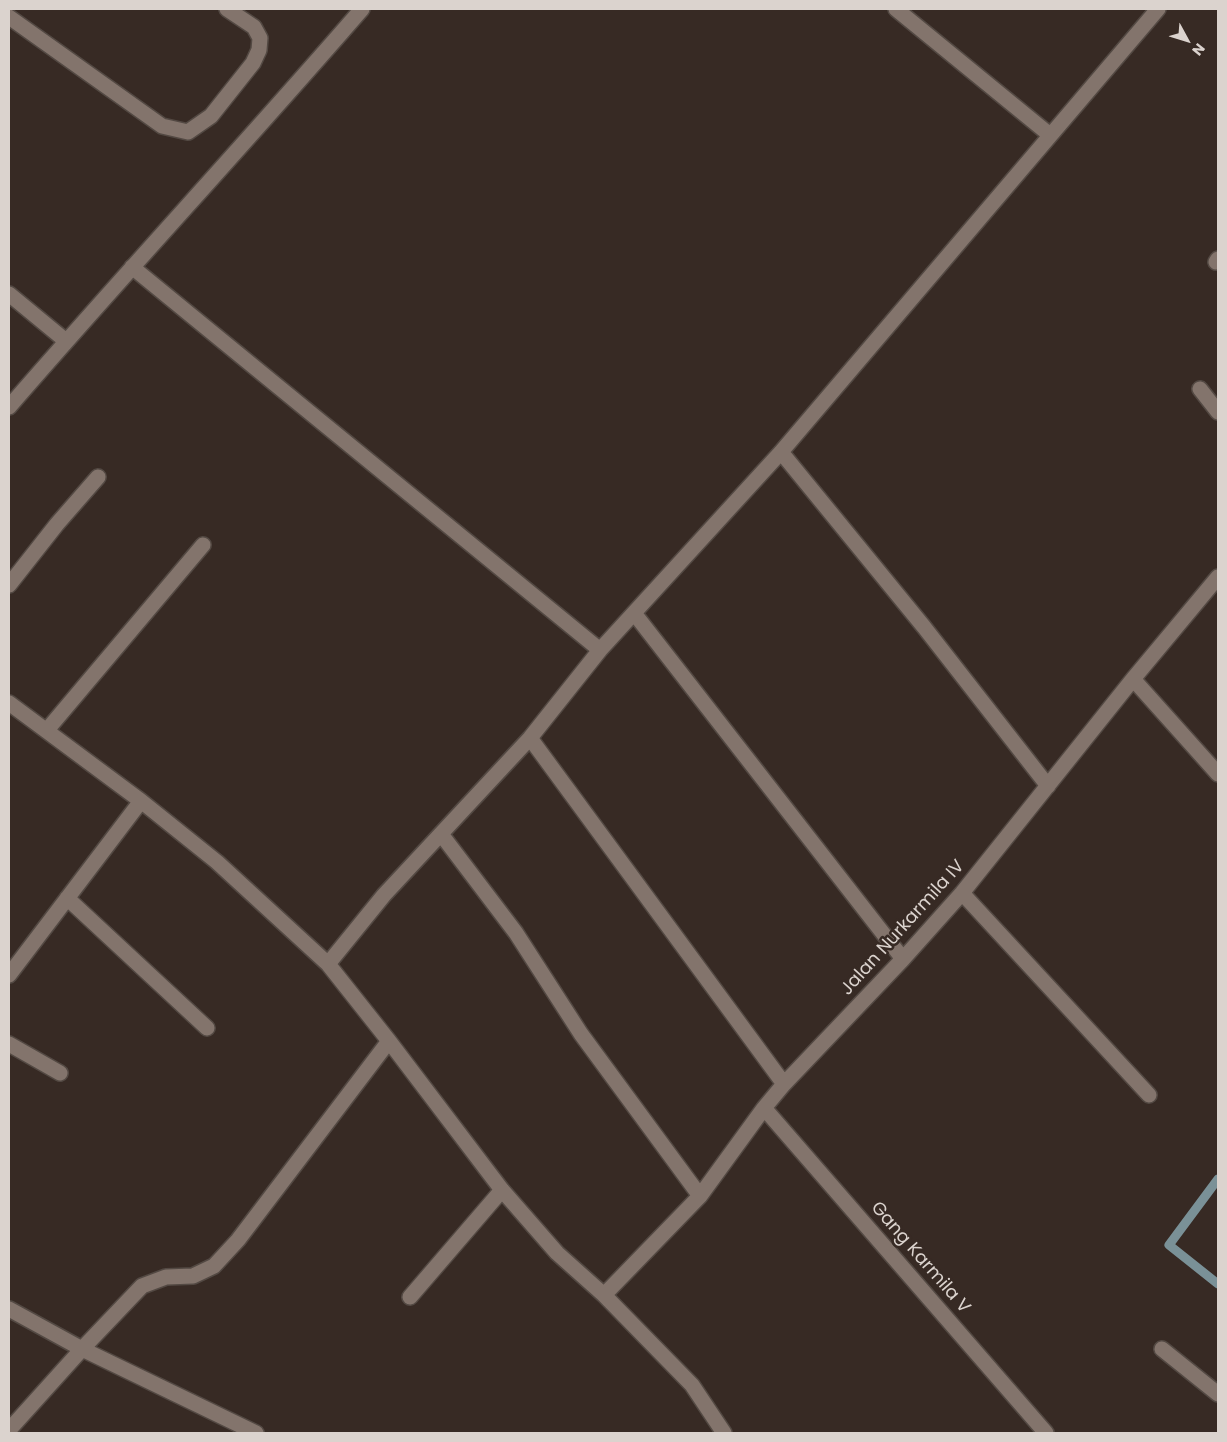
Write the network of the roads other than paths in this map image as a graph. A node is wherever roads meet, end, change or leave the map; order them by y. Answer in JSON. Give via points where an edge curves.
{"nodes":[{"id":1,"x":227,"y":9,"type":"edge"},
{"id":2,"x":362,"y":9,"type":"edge"},
{"id":3,"x":896,"y":9,"type":"edge"},
{"id":4,"x":1158,"y":9,"type":"edge"},
{"id":5,"x":9,"y":17,"type":"edge"},
{"id":6,"x":1050,"y":135,"type":"junction"},
{"id":7,"x":132,"y":267,"type":"junction"},
{"id":8,"x":9,"y":294,"type":"edge"},
{"id":9,"x":66,"y":341,"type":"junction"},
{"id":10,"x":1200,"y":389,"type":"dead end"},
{"id":11,"x":9,"y":407,"type":"edge"},
{"id":12,"x":1218,"y":412,"type":"edge"},
{"id":13,"x":781,"y":452,"type":"junction"},
{"id":14,"x":98,"y":477,"type":"dead end"},
{"id":15,"x":203,"y":545,"type":"dead end"},
{"id":16,"x":1218,"y":577,"type":"edge"},
{"id":17,"x":9,"y":585,"type":"edge"},
{"id":18,"x":634,"y":613,"type":"junction"},
{"id":19,"x":600,"y":650,"type":"junction"},
{"id":20,"x":1133,"y":679,"type":"junction"},
{"id":21,"x":9,"y":703,"type":"edge"},
{"id":22,"x":47,"y":730,"type":"junction"},
{"id":23,"x":530,"y":738,"type":"junction"},
{"id":24,"x":1218,"y":774,"type":"edge"},
{"id":25,"x":1048,"y":786,"type":"junction"},
{"id":26,"x":141,"y":800,"type":"junction"},
{"id":27,"x":440,"y":834,"type":"junction"},
{"id":28,"x":962,"y":893,"type":"junction"},
{"id":29,"x":68,"y":898,"type":"junction"},
{"id":30,"x":903,"y":959,"type":"junction"},
{"id":31,"x":328,"y":964,"type":"junction"},
{"id":32,"x":9,"y":976,"type":"edge"},
{"id":33,"x":207,"y":1028,"type":"dead end"},
{"id":34,"x":389,"y":1041,"type":"junction"},
{"id":35,"x":9,"y":1044,"type":"edge"},
{"id":36,"x":60,"y":1073,"type":"dead end"},
{"id":37,"x":784,"y":1084,"type":"junction"},
{"id":38,"x":1149,"y":1094,"type":"dead end"},
{"id":39,"x":764,"y":1108,"type":"junction"},
{"id":40,"x":502,"y":1190,"type":"junction"},
{"id":41,"x":700,"y":1196,"type":"junction"},
{"id":42,"x":604,"y":1295,"type":"junction"},
{"id":43,"x":410,"y":1298,"type":"dead end"},
{"id":44,"x":9,"y":1309,"type":"edge"},
{"id":45,"x":82,"y":1349,"type":"junction"},
{"id":46,"x":1162,"y":1349,"type":"dead end"},
{"id":47,"x":1218,"y":1394,"type":"edge"},
{"id":48,"x":9,"y":1430,"type":"edge"},
{"id":49,"x":256,"y":1433,"type":"edge"},
{"id":50,"x":724,"y":1433,"type":"edge"},
{"id":51,"x":1046,"y":1433,"type":"edge"}],
"edges":[{"from":1,"to":5,"type":"street","via":[[254,27],[260,38],[259,50],[253,63],[211,116],[188,132],[162,126]]},
{"from":2,"to":7,"type":"street"},
{"from":3,"to":6,"type":"street"},
{"from":4,"to":6,"type":"street"},
{"from":6,"to":13,"type":"street"},
{"from":7,"to":9,"type":"street"},
{"from":7,"to":19,"type":"street"},
{"from":8,"to":9,"type":"street"},
{"from":9,"to":11,"type":"street"},
{"from":10,"to":12,"type":"street"},
{"from":13,"to":18,"type":"street"},
{"from":13,"to":25,"type":"street"},
{"from":14,"to":17,"type":"street"},
{"from":15,"to":22,"type":"street"},
{"from":16,"to":20,"type":"street","name":"Jalan Nurkarmila IV"},
{"from":18,"to":19,"type":"street"},
{"from":18,"to":30,"type":"street"},
{"from":19,"to":23,"type":"street"},
{"from":20,"to":24,"type":"street"},
{"from":20,"to":25,"type":"street","name":"Jalan Nurkarmila IV"},
{"from":21,"to":22,"type":"street"},
{"from":22,"to":26,"type":"street"},
{"from":23,"to":27,"type":"street"},
{"from":23,"to":37,"type":"street"},
{"from":25,"to":28,"type":"street","name":"Jalan Nurkarmila IV"},
{"from":26,"to":29,"type":"street"},
{"from":26,"to":31,"type":"street","via":[[217,862]]},
{"from":27,"to":31,"type":"street","via":[[384,895]]},
{"from":27,"to":41,"type":"street","via":[[516,933],[581,1034]]},
{"from":28,"to":30,"type":"street","name":"Jalan Nurkarmila IV"},
{"from":28,"to":38,"type":"street"},
{"from":29,"to":32,"type":"street"},
{"from":29,"to":33,"type":"street"},
{"from":30,"to":37,"type":"street","name":"Jalan Nurkarmila IV"},
{"from":31,"to":34,"type":"street"},
{"from":34,"to":40,"type":"street"},
{"from":34,"to":45,"type":"street","via":[[238,1240],[214,1266],[194,1276],[166,1277],[142,1286]]},
{"from":35,"to":36,"type":"street"},
{"from":37,"to":39,"type":"street","name":"Jalan Nurkarmila IV"},
{"from":39,"to":41,"type":"street","name":"Jalan Nurkarmila IV"},
{"from":39,"to":51,"type":"street","name":"Gang Karmila V"},
{"from":40,"to":42,"type":"street","via":[[557,1253]]},
{"from":40,"to":43,"type":"street"},
{"from":41,"to":42,"type":"street","name":"Jalan Nurkarmila IV"},
{"from":42,"to":50,"type":"street","via":[[692,1386]]},
{"from":44,"to":45,"type":"street"},
{"from":45,"to":48,"type":"street"},
{"from":45,"to":49,"type":"street"},
{"from":46,"to":47,"type":"street"}]}
